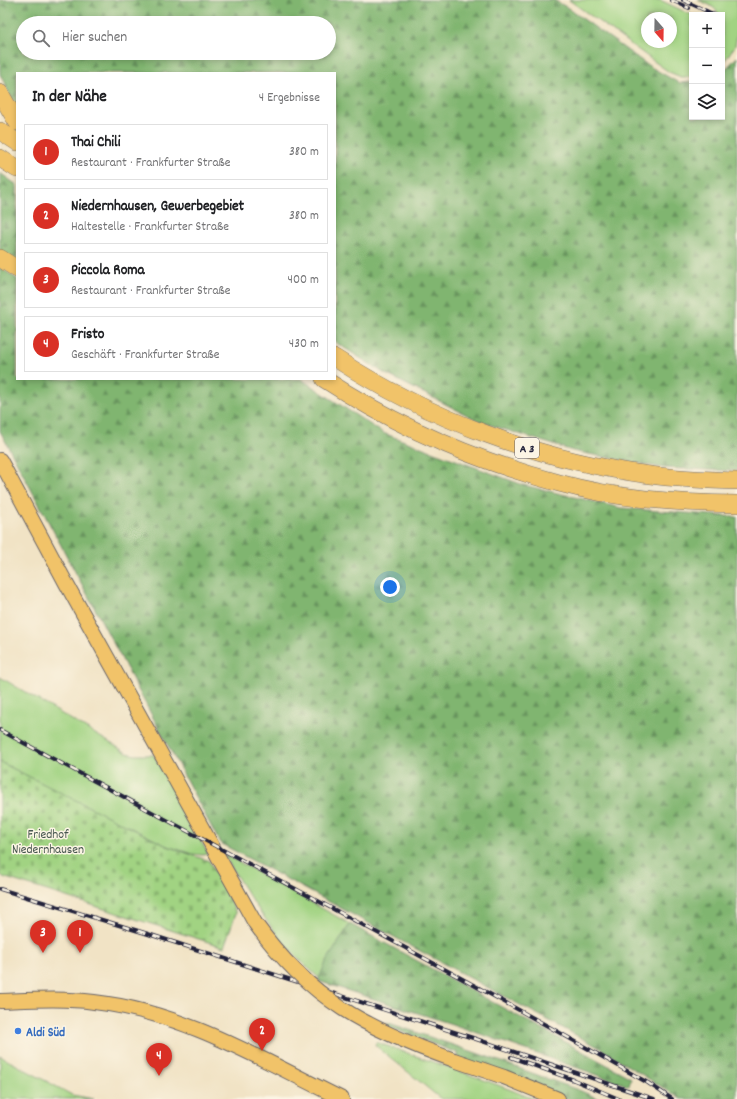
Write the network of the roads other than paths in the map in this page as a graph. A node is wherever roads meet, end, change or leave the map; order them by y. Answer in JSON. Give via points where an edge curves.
{"nodes":[{"id":1,"x":0,"y":93,"type":"edge"},
{"id":2,"x":16,"y":120,"type":"edge"},
{"id":3,"x":0,"y":131,"type":"edge"},
{"id":4,"x":16,"y":141,"type":"edge"},
{"id":5,"x":0,"y":158,"type":"edge"},
{"id":6,"x":16,"y":168,"type":"edge"},
{"id":7,"x":0,"y":258,"type":"edge"},
{"id":8,"x":16,"y":268,"type":"edge"},
{"id":9,"x":336,"y":359,"type":"edge"},
{"id":10,"x":326,"y":380,"type":"edge"},
{"id":11,"x":0,"y":460,"type":"edge"},
{"id":12,"x":737,"y":482,"type":"edge"},
{"id":13,"x":737,"y":504,"type":"edge"},
{"id":14,"x":0,"y":1001,"type":"edge"},
{"id":15,"x":342,"y":1099,"type":"edge"},
{"id":16,"x":558,"y":1099,"type":"edge"}],
"edges":[{"from":1,"to":2,"type":"highway"},
{"from":3,"to":4,"type":"highway"},
{"from":5,"to":6,"type":"highway"},
{"from":7,"to":8,"type":"highway"},
{"from":9,"to":12,"type":"highway","number":"A 3","via":[[435,414],[521,446],[567,459],[622,470],[696,480]]},
{"from":10,"to":13,"type":"highway","number":"A 3","via":[[436,440],[472,455],[560,483],[646,499]]},
{"from":11,"to":16,"type":"main road","bridge":true,"via":[[242,900],[273,947],[315,990],[344,1011],[376,1029]]},
{"from":14,"to":15,"type":"main road","via":[[67,1000],[151,1012],[217,1036]]}]}
